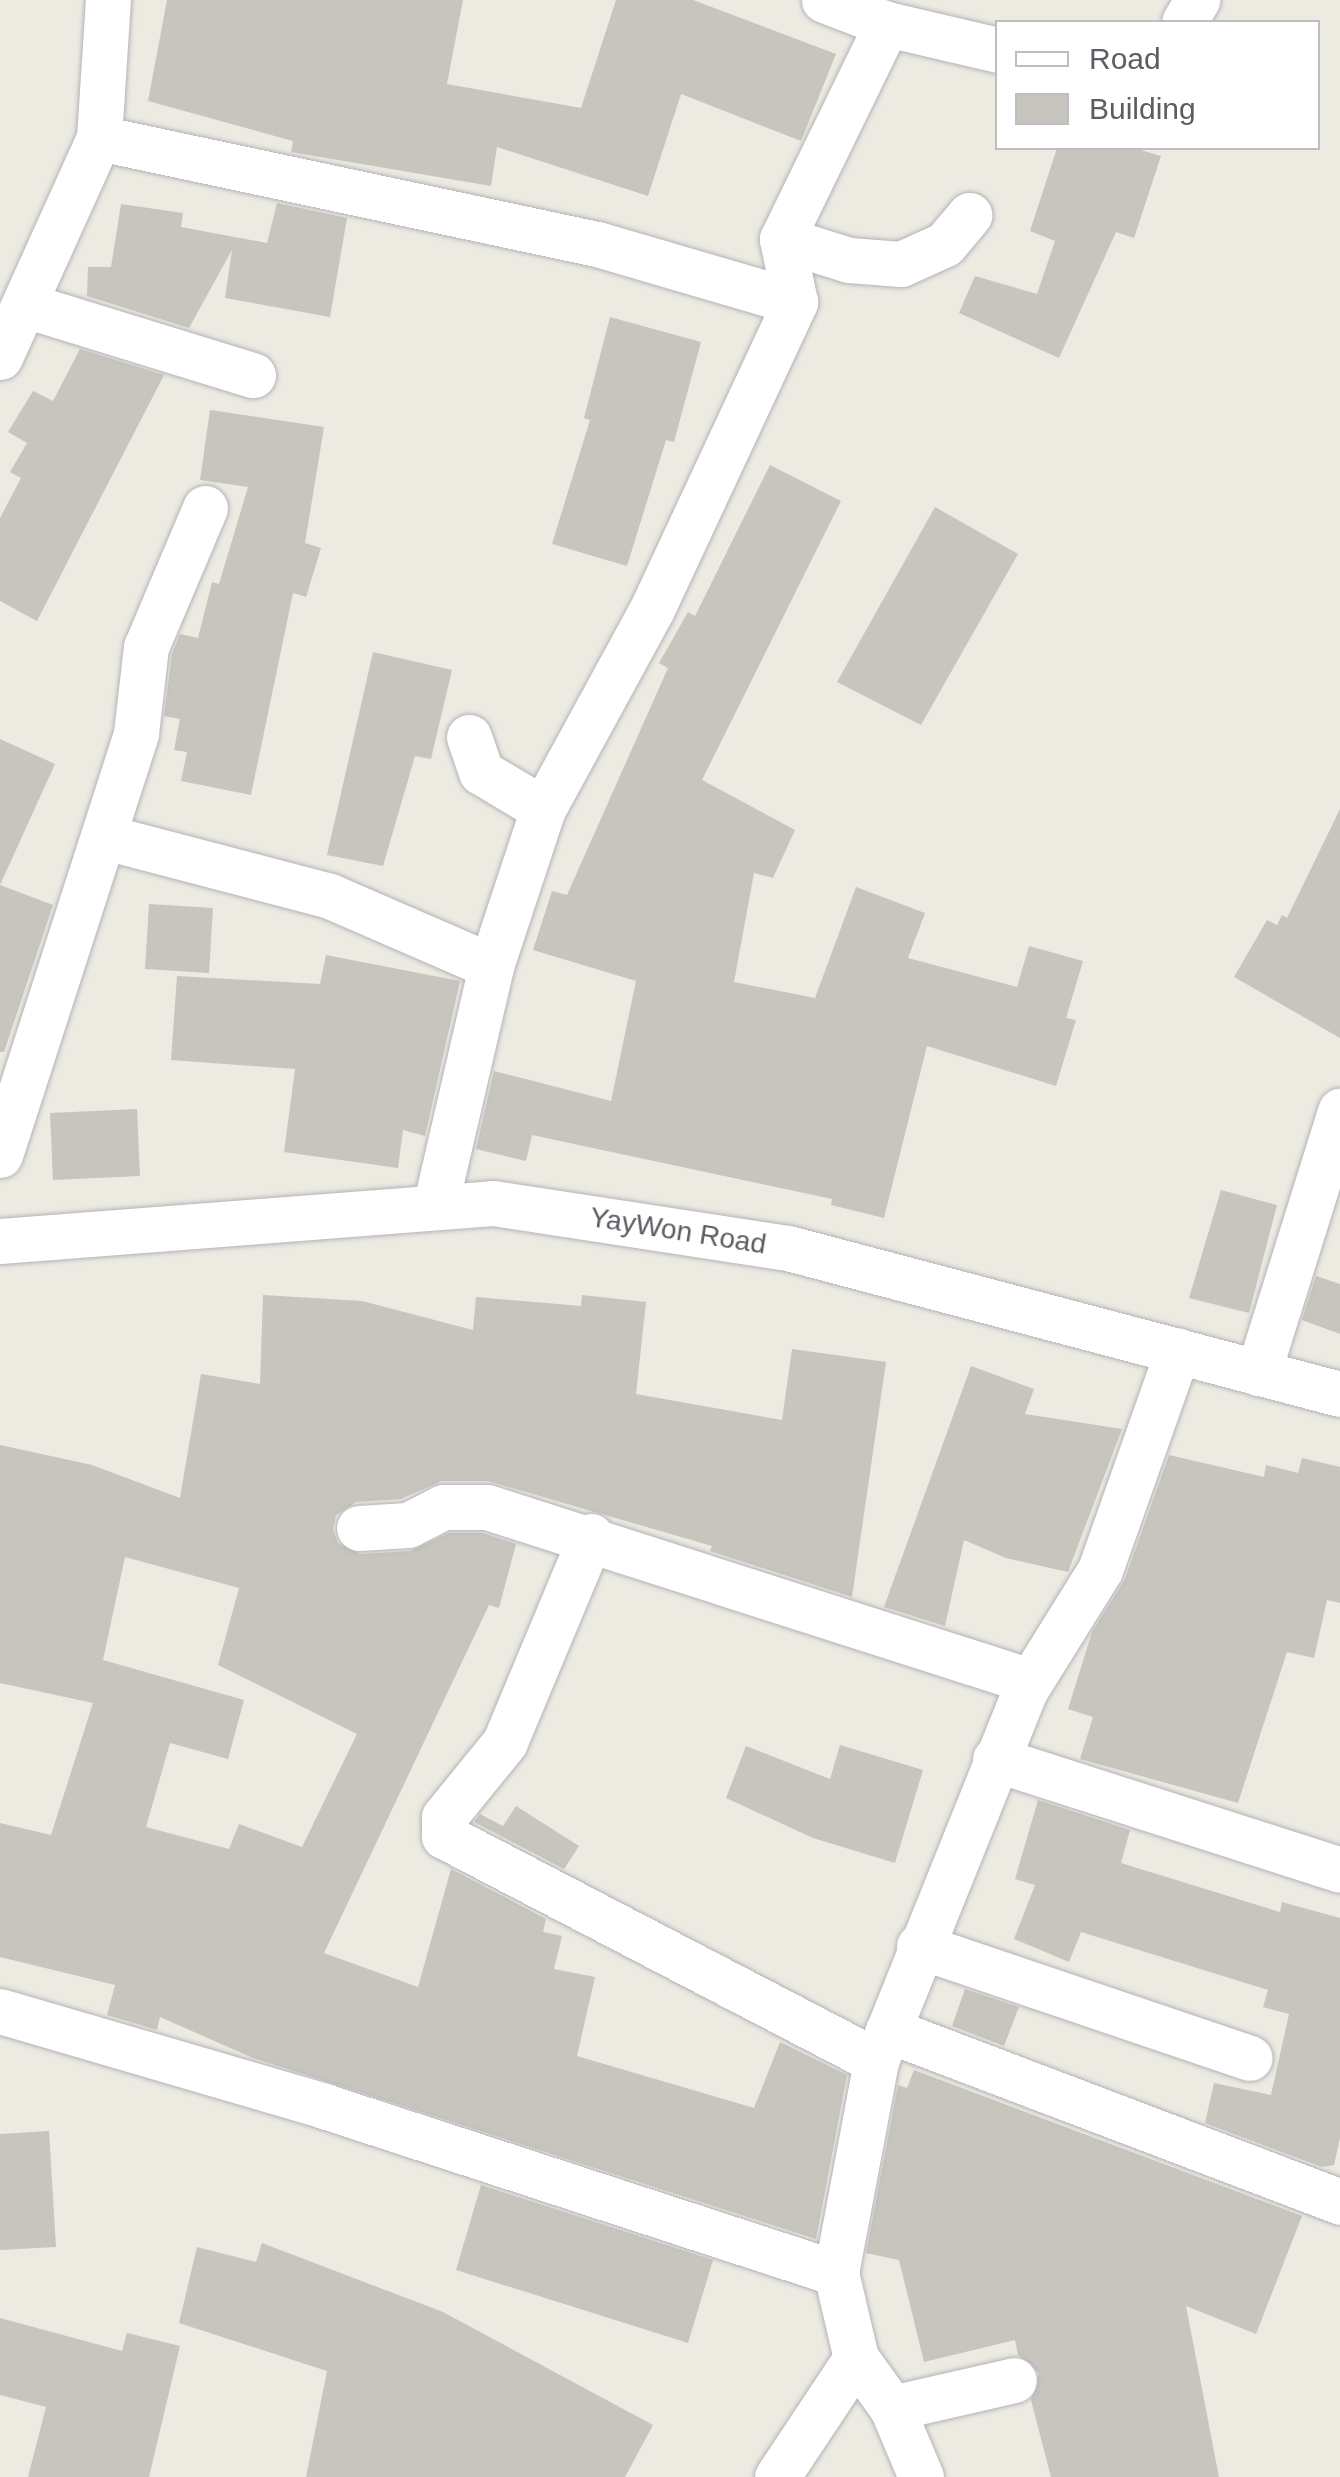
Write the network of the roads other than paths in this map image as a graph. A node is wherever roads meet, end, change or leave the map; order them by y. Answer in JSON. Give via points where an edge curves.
{"nodes":[{"id":1,"x":108,"y":0,"type":"edge"},
{"id":2,"x":824,"y":0,"type":"edge"},
{"id":3,"x":888,"y":24,"type":"junction"},
{"id":4,"x":995,"y":49,"type":"edge"},
{"id":5,"x":99,"y":138,"type":"junction"},
{"id":6,"x":970,"y":215,"type":"dead end"},
{"id":7,"x":782,"y":239,"type":"junction"},
{"id":8,"x":28,"y":296,"type":"junction"},
{"id":9,"x":795,"y":302,"type":"junction"},
{"id":10,"x":0,"y":357,"type":"edge"},
{"id":11,"x":253,"y":375,"type":"dead end"},
{"id":12,"x":206,"y":508,"type":"dead end"},
{"id":13,"x":469,"y":736,"type":"dead end"},
{"id":14,"x":543,"y":809,"type":"junction"},
{"id":15,"x":104,"y":837,"type":"junction"},
{"id":16,"x":491,"y":966,"type":"junction"},
{"id":17,"x":1340,"y":1112,"type":"edge"},
{"id":18,"x":0,"y":1156,"type":"edge"},
{"id":19,"x":436,"y":1203,"type":"junction"},
{"id":20,"x":0,"y":1241,"type":"edge"},
{"id":21,"x":1178,"y":1350,"type":"junction"},
{"id":22,"x":1258,"y":1373,"type":"junction"},
{"id":23,"x":1340,"y":1394,"type":"edge"},
{"id":24,"x":360,"y":1528,"type":"dead end"},
{"id":25,"x":591,"y":1536,"type":"junction"},
{"id":26,"x":1030,"y":1680,"type":"junction"},
{"id":27,"x":995,"y":1759,"type":"junction"},
{"id":28,"x":1340,"y":1870,"type":"edge"},
{"id":29,"x":919,"y":1946,"type":"junction"},
{"id":30,"x":0,"y":2012,"type":"edge"},
{"id":31,"x":882,"y":2046,"type":"junction"},
{"id":32,"x":1250,"y":2058,"type":"dead end"},
{"id":33,"x":1340,"y":2202,"type":"edge"},
{"id":34,"x":836,"y":2273,"type":"junction"},
{"id":35,"x":856,"y":2358,"type":"junction"},
{"id":36,"x":1014,"y":2380,"type":"dead end"},
{"id":37,"x":892,"y":2408,"type":"junction"},
{"id":38,"x":777,"y":2477,"type":"edge"},
{"id":39,"x":921,"y":2477,"type":"edge"}],
"edges":[{"from":1,"to":5,"type":"street"},
{"from":2,"to":3,"type":"street"},
{"from":3,"to":4,"type":"street"},
{"from":3,"to":7,"type":"street"},
{"from":5,"to":8,"type":"street"},
{"from":5,"to":9,"type":"street","via":[[598,244]]},
{"from":6,"to":7,"type":"street","via":[[945,244],[901,264],[848,260]]},
{"from":7,"to":9,"type":"street"},
{"from":8,"to":10,"type":"street"},
{"from":8,"to":11,"type":"street","via":[[38,310]]},
{"from":9,"to":14,"type":"street","via":[[652,609]]},
{"from":12,"to":15,"type":"street","via":[[146,647],[136,733]]},
{"from":13,"to":14,"type":"street","via":[[480,772]]},
{"from":14,"to":16,"type":"street"},
{"from":15,"to":16,"type":"street","via":[[330,896]]},
{"from":15,"to":18,"type":"street"},
{"from":16,"to":19,"type":"street"},
{"from":17,"to":22,"type":"street"},
{"from":19,"to":20,"type":"street","name":"YayWon Road","via":[[115,1236]]},
{"from":19,"to":21,"type":"street","name":"YayWon Road","via":[[493,1203],[788,1248]]},
{"from":21,"to":22,"type":"street","name":"YayWon Road"},
{"from":21,"to":26,"type":"street","via":[[1100,1570]]},
{"from":22,"to":23,"type":"street","name":"YayWon Road"},
{"from":24,"to":25,"type":"street","via":[[408,1524],[443,1507],[487,1507]]},
{"from":25,"to":26,"type":"street","via":[[722,1586]]},
{"from":25,"to":31,"type":"street","via":[[505,1742],[444,1818],[444,1836]]},
{"from":26,"to":27,"type":"street"},
{"from":27,"to":28,"type":"street"},
{"from":27,"to":29,"type":"street"},
{"from":29,"to":31,"type":"street"},
{"from":29,"to":32,"type":"street"},
{"from":30,"to":34,"type":"street","via":[[324,2106]]},
{"from":31,"to":33,"type":"street"},
{"from":31,"to":34,"type":"street"},
{"from":34,"to":35,"type":"street"},
{"from":35,"to":37,"type":"street"},
{"from":35,"to":38,"type":"street"},
{"from":36,"to":37,"type":"street"},
{"from":37,"to":39,"type":"street"}]}
